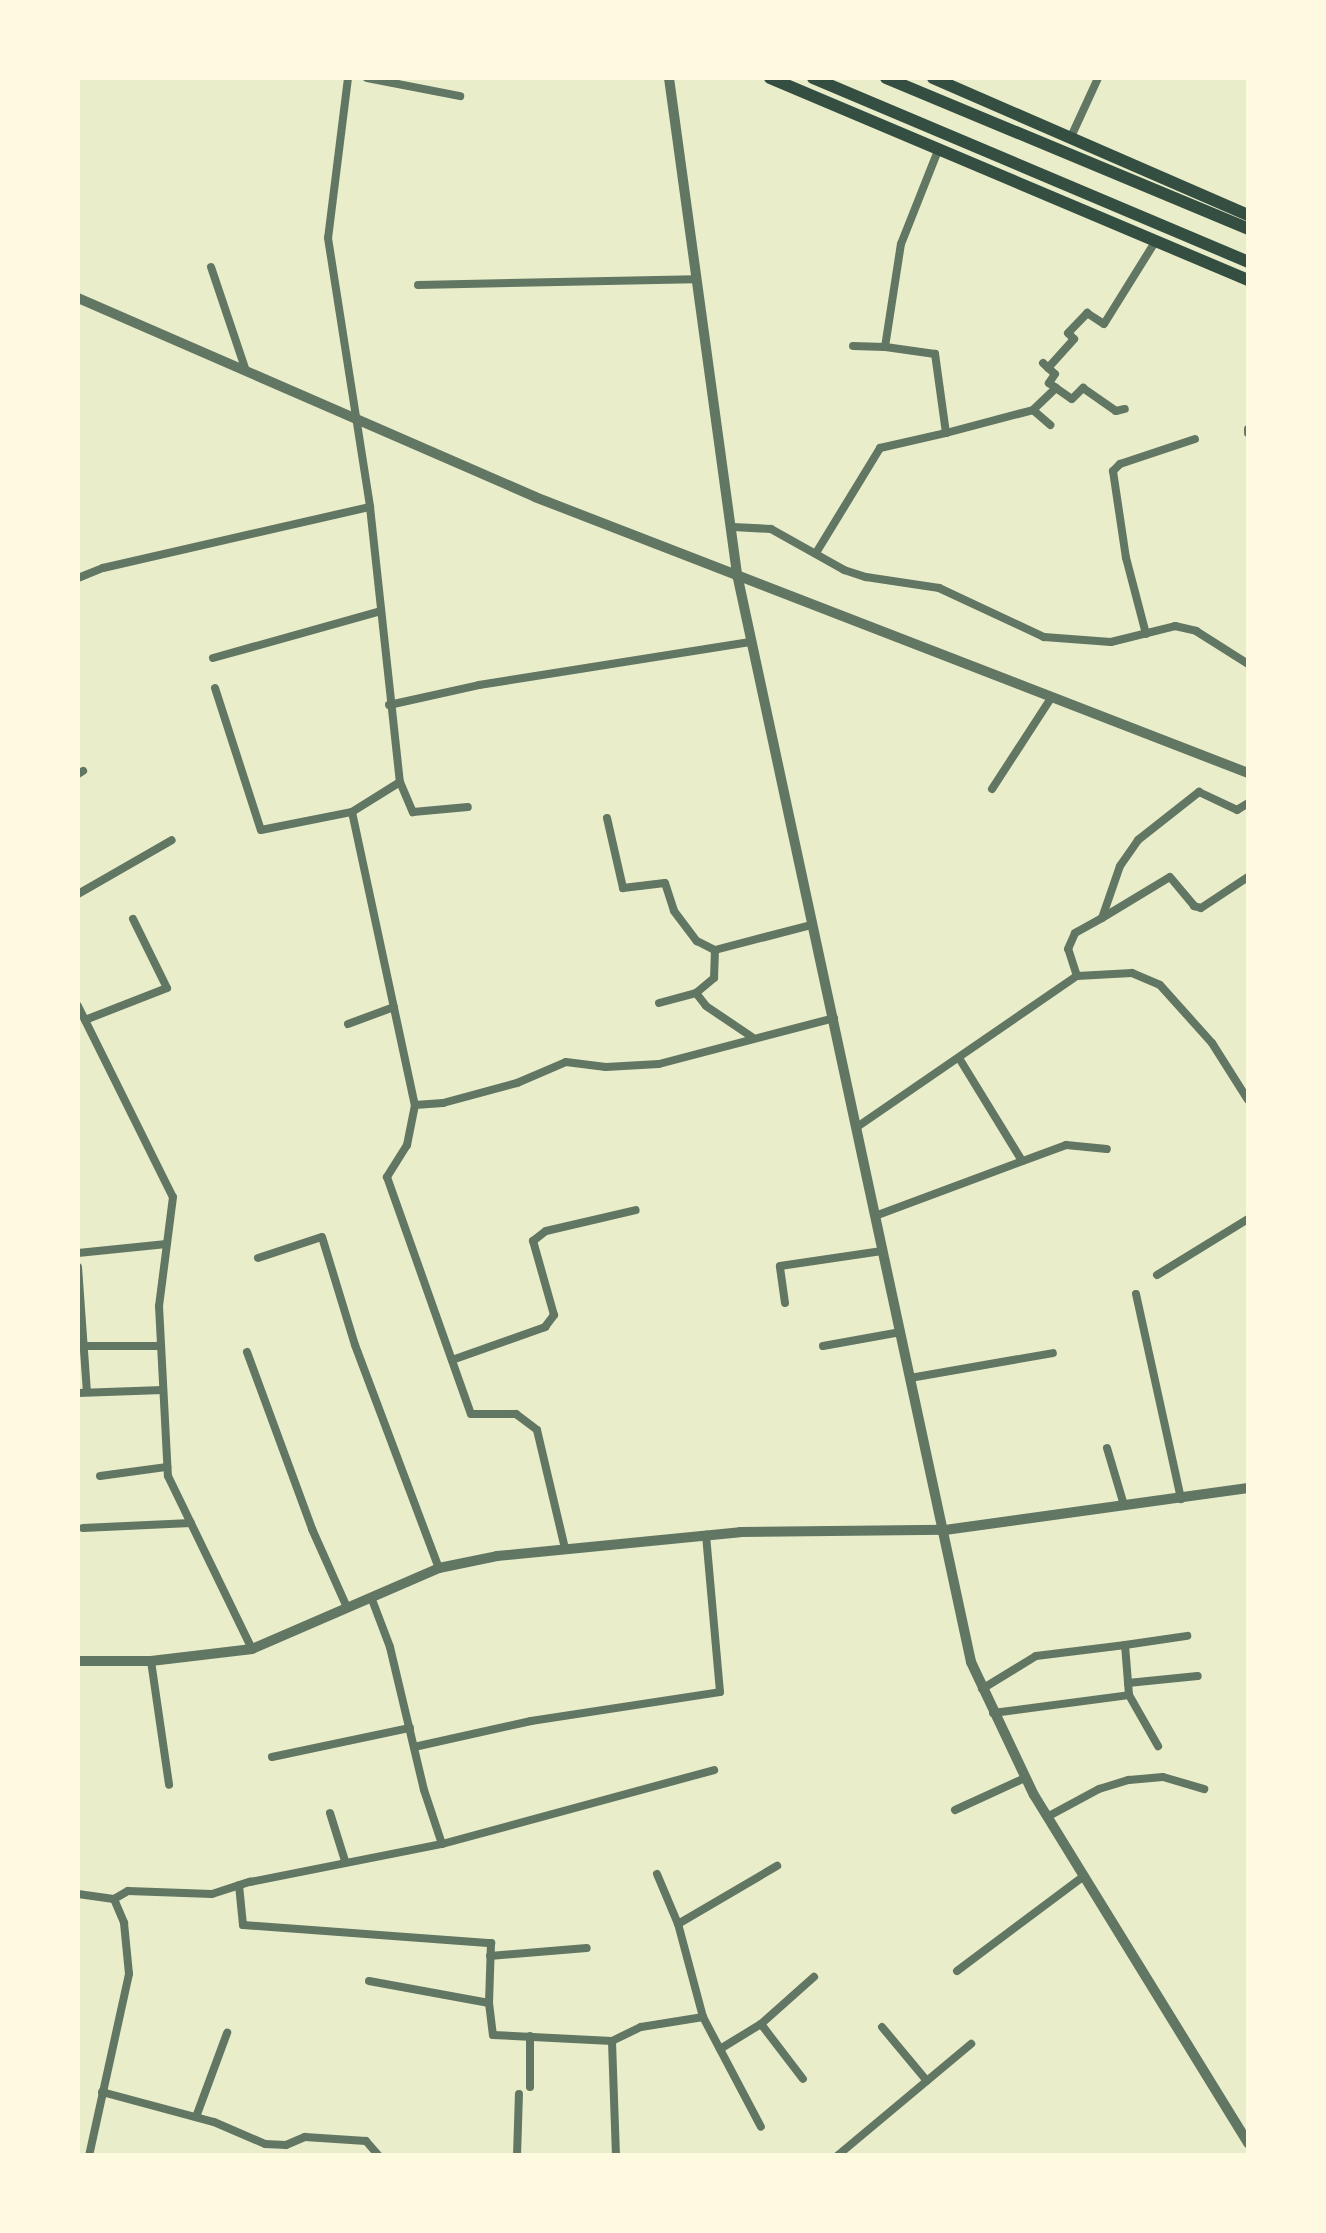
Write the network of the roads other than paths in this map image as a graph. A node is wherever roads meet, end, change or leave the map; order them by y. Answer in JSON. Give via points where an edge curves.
{"nodes":[{"id":1,"x":348,"y":78,"type":"edge"},
{"id":2,"x":366,"y":78,"type":"edge"},
{"id":3,"x":669,"y":78,"type":"edge"},
{"id":4,"x":770,"y":78,"type":"edge"},
{"id":5,"x":814,"y":78,"type":"edge"},
{"id":6,"x":886,"y":78,"type":"edge"},
{"id":7,"x":933,"y":78,"type":"edge"},
{"id":8,"x":1098,"y":78,"type":"edge"},
{"id":9,"x":460,"y":96,"type":"dead end"},
{"id":10,"x":1070,"y":139,"type":"junction"},
{"id":11,"x":939,"y":148,"type":"junction"},
{"id":12,"x":1248,"y":215,"type":"edge"},
{"id":13,"x":1248,"y":230,"type":"edge"},
{"id":14,"x":1156,"y":242,"type":"junction"},
{"id":15,"x":1248,"y":262,"type":"edge"},
{"id":16,"x":210,"y":267,"type":"dead end"},
{"id":17,"x":694,"y":279,"type":"junction"},
{"id":18,"x":1248,"y":280,"type":"edge"},
{"id":19,"x":418,"y":286,"type":"dead end"},
{"id":20,"x":78,"y":298,"type":"edge"},
{"id":21,"x":853,"y":346,"type":"dead end"},
{"id":22,"x":885,"y":347,"type":"junction"},
{"id":23,"x":246,"y":370,"type":"junction"},
{"id":24,"x":1056,"y":388,"type":"junction"},
{"id":25,"x":1125,"y":409,"type":"dead end"},
{"id":26,"x":1033,"y":410,"type":"junction"},
{"id":27,"x":354,"y":417,"type":"junction"},
{"id":28,"x":1050,"y":424,"type":"dead end"},
{"id":29,"x":946,"y":433,"type":"junction"},
{"id":30,"x":1195,"y":439,"type":"dead end"},
{"id":31,"x":370,"y":507,"type":"junction"},
{"id":32,"x":733,"y":527,"type":"junction"},
{"id":33,"x":816,"y":553,"type":"junction"},
{"id":34,"x":738,"y":574,"type":"junction"},
{"id":35,"x":78,"y":578,"type":"edge"},
{"id":36,"x":381,"y":611,"type":"junction"},
{"id":37,"x":1146,"y":634,"type":"junction"},
{"id":38,"x":752,"y":642,"type":"junction"},
{"id":39,"x":213,"y":658,"type":"dead end"},
{"id":40,"x":1248,"y":664,"type":"edge"},
{"id":41,"x":215,"y":688,"type":"dead end"},
{"id":42,"x":1051,"y":698,"type":"junction"},
{"id":43,"x":389,"y":705,"type":"junction"},
{"id":44,"x":1248,"y":773,"type":"edge"},
{"id":45,"x":400,"y":782,"type":"junction"},
{"id":46,"x":992,"y":788,"type":"dead end"},
{"id":47,"x":1248,"y":803,"type":"edge"},
{"id":48,"x":468,"y":807,"type":"dead end"},
{"id":49,"x":352,"y":812,"type":"junction"},
{"id":50,"x":606,"y":818,"type":"dead end"},
{"id":51,"x":172,"y":840,"type":"dead end"},
{"id":52,"x":1248,"y":877,"type":"edge"},
{"id":53,"x":78,"y":894,"type":"edge"},
{"id":54,"x":1102,"y":918,"type":"junction"},
{"id":55,"x":133,"y":919,"type":"dead end"},
{"id":56,"x":811,"y":925,"type":"junction"},
{"id":57,"x":715,"y":950,"type":"junction"},
{"id":58,"x":1077,"y":976,"type":"junction"},
{"id":59,"x":696,"y":993,"type":"junction"},
{"id":60,"x":660,"y":1003,"type":"dead end"},
{"id":61,"x":394,"y":1007,"type":"junction"},
{"id":62,"x":80,"y":1012,"type":"edge"},
{"id":63,"x":834,"y":1018,"type":"junction"},
{"id":64,"x":348,"y":1024,"type":"dead end"},
{"id":65,"x":752,"y":1037,"type":"junction"},
{"id":66,"x":959,"y":1058,"type":"junction"},
{"id":67,"x":1248,"y":1100,"type":"edge"},
{"id":68,"x":415,"y":1105,"type":"junction"},
{"id":69,"x":857,"y":1127,"type":"junction"},
{"id":70,"x":1107,"y":1149,"type":"dead end"},
{"id":71,"x":1022,"y":1161,"type":"junction"},
{"id":72,"x":636,"y":1210,"type":"dead end"},
{"id":73,"x":875,"y":1216,"type":"junction"},
{"id":74,"x":1248,"y":1219,"type":"edge"},
{"id":75,"x":167,"y":1244,"type":"junction"},
{"id":76,"x":882,"y":1251,"type":"junction"},
{"id":77,"x":78,"y":1252,"type":"edge"},
{"id":78,"x":258,"y":1258,"type":"dead end"},
{"id":79,"x":78,"y":1267,"type":"edge"},
{"id":80,"x":1157,"y":1275,"type":"dead end"},
{"id":81,"x":1136,"y":1294,"type":"dead end"},
{"id":82,"x":786,"y":1303,"type":"dead end"},
{"id":83,"x":900,"y":1332,"type":"junction"},
{"id":84,"x":83,"y":1346,"type":"junction"},
{"id":85,"x":161,"y":1346,"type":"junction"},
{"id":86,"x":823,"y":1346,"type":"dead end"},
{"id":87,"x":248,"y":1352,"type":"dead end"},
{"id":88,"x":1053,"y":1353,"type":"dead end"},
{"id":89,"x":452,"y":1360,"type":"junction"},
{"id":90,"x":910,"y":1378,"type":"junction"},
{"id":91,"x":163,"y":1390,"type":"junction"},
{"id":92,"x":82,"y":1392,"type":"edge"},
{"id":93,"x":1107,"y":1448,"type":"dead end"},
{"id":94,"x":167,"y":1468,"type":"junction"},
{"id":95,"x":100,"y":1476,"type":"dead end"},
{"id":96,"x":1248,"y":1488,"type":"edge"},
{"id":97,"x":1181,"y":1499,"type":"junction"},
{"id":98,"x":1124,"y":1506,"type":"junction"},
{"id":99,"x":190,"y":1523,"type":"junction"},
{"id":100,"x":83,"y":1528,"type":"dead end"},
{"id":101,"x":945,"y":1530,"type":"junction"},
{"id":102,"x":706,"y":1535,"type":"junction"},
{"id":103,"x":566,"y":1548,"type":"junction"},
{"id":104,"x":439,"y":1568,"type":"junction"},
{"id":105,"x":370,"y":1597,"type":"junction"},
{"id":106,"x":346,"y":1605,"type":"junction"},
{"id":107,"x":1187,"y":1636,"type":"dead end"},
{"id":108,"x":1125,"y":1645,"type":"junction"},
{"id":109,"x":252,"y":1649,"type":"junction"},
{"id":110,"x":78,"y":1661,"type":"edge"},
{"id":111,"x":151,"y":1661,"type":"junction"},
{"id":112,"x":1198,"y":1676,"type":"dead end"},
{"id":113,"x":1128,"y":1683,"type":"junction"},
{"id":114,"x":982,"y":1689,"type":"junction"},
{"id":115,"x":1129,"y":1695,"type":"junction"},
{"id":116,"x":993,"y":1714,"type":"junction"},
{"id":117,"x":410,"y":1728,"type":"junction"},
{"id":118,"x":414,"y":1746,"type":"junction"},
{"id":119,"x":1158,"y":1746,"type":"dead end"},
{"id":120,"x":272,"y":1757,"type":"dead end"},
{"id":121,"x":714,"y":1770,"type":"dead end"},
{"id":122,"x":1025,"y":1778,"type":"junction"},
{"id":123,"x":169,"y":1785,"type":"dead end"},
{"id":124,"x":1204,"y":1788,"type":"dead end"},
{"id":125,"x":955,"y":1810,"type":"dead end"},
{"id":126,"x":330,"y":1813,"type":"dead end"},
{"id":127,"x":1047,"y":1817,"type":"junction"},
{"id":128,"x":442,"y":1844,"type":"junction"},
{"id":129,"x":345,"y":1861,"type":"junction"},
{"id":130,"x":777,"y":1866,"type":"dead end"},
{"id":131,"x":657,"y":1874,"type":"dead end"},
{"id":132,"x":1084,"y":1876,"type":"junction"},
{"id":133,"x":239,"y":1885,"type":"junction"},
{"id":134,"x":78,"y":1894,"type":"edge"},
{"id":135,"x":114,"y":1899,"type":"junction"},
{"id":136,"x":678,"y":1924,"type":"junction"},
{"id":137,"x":587,"y":1948,"type":"dead end"},
{"id":138,"x":490,"y":1956,"type":"junction"},
{"id":139,"x":957,"y":1971,"type":"dead end"},
{"id":140,"x":814,"y":1977,"type":"dead end"},
{"id":141,"x":369,"y":1981,"type":"dead end"},
{"id":142,"x":489,"y":2002,"type":"junction"},
{"id":143,"x":703,"y":2017,"type":"junction"},
{"id":144,"x":761,"y":2024,"type":"junction"},
{"id":145,"x":882,"y":2027,"type":"dead end"},
{"id":146,"x":227,"y":2033,"type":"dead end"},
{"id":147,"x":530,"y":2036,"type":"junction"},
{"id":148,"x":612,"y":2041,"type":"junction"},
{"id":149,"x":971,"y":2044,"type":"dead end"},
{"id":150,"x":720,"y":2049,"type":"junction"},
{"id":151,"x":803,"y":2079,"type":"dead end"},
{"id":152,"x":927,"y":2080,"type":"junction"},
{"id":153,"x":530,"y":2088,"type":"dead end"},
{"id":154,"x":102,"y":2092,"type":"junction"},
{"id":155,"x":519,"y":2094,"type":"dead end"},
{"id":156,"x":196,"y":2117,"type":"junction"},
{"id":157,"x":760,"y":2128,"type":"dead end"},
{"id":158,"x":1248,"y":2143,"type":"edge"},
{"id":159,"x":88,"y":2156,"type":"edge"},
{"id":160,"x":378,"y":2156,"type":"edge"},
{"id":161,"x":516,"y":2156,"type":"edge"},
{"id":162,"x":616,"y":2156,"type":"edge"},
{"id":163,"x":837,"y":2156,"type":"edge"}],
"edges":[{"from":1,"to":27,"type":"street","via":[[328,238]]},
{"from":2,"to":9,"type":"street"},
{"from":3,"to":17,"type":"street"},
{"from":4,"to":11,"type":"highway"},
{"from":5,"to":15,"type":"highway"},
{"from":6,"to":13,"type":"highway"},
{"from":7,"to":10,"type":"highway"},
{"from":8,"to":10,"type":"street"},
{"from":10,"to":12,"type":"highway"},
{"from":11,"to":14,"type":"highway"},
{"from":11,"to":22,"type":"street","via":[[901,244]]},
{"from":14,"to":18,"type":"highway"},
{"from":14,"to":24,"type":"street","via":[[1104,324],[1087,312],[1068,333],[1074,339],[1046,366]]},
{"from":16,"to":23,"type":"street"},
{"from":17,"to":19,"type":"street"},
{"from":17,"to":32,"type":"street"},
{"from":20,"to":23,"type":"street"},
{"from":21,"to":22,"type":"street"},
{"from":22,"to":29,"type":"street","via":[[936,354]]},
{"from":23,"to":27,"type":"street"},
{"from":24,"to":25,"type":"street","via":[[1072,400],[1082,388],[1116,411]]},
{"from":24,"to":26,"type":"street"},
{"from":26,"to":28,"type":"street"},
{"from":26,"to":29,"type":"street"},
{"from":27,"to":31,"type":"street"},
{"from":27,"to":34,"type":"street","via":[[535,497]]},
{"from":29,"to":33,"type":"street","via":[[880,448]]},
{"from":30,"to":37,"type":"street","via":[[1113,471]]},
{"from":31,"to":35,"type":"street"},
{"from":31,"to":36,"type":"street"},
{"from":32,"to":33,"type":"street","via":[[772,529]]},
{"from":32,"to":34,"type":"street"},
{"from":33,"to":37,"type":"street","via":[[866,577],[939,588],[1044,637],[1092,644]]},
{"from":34,"to":38,"type":"street"},
{"from":34,"to":42,"type":"street"},
{"from":36,"to":39,"type":"street"},
{"from":36,"to":43,"type":"street"},
{"from":37,"to":40,"type":"street","via":[[1175,626],[1196,630]]},
{"from":38,"to":43,"type":"street","via":[[479,684]]},
{"from":38,"to":56,"type":"street"},
{"from":41,"to":49,"type":"street","via":[[262,830]]},
{"from":42,"to":44,"type":"street"},
{"from":42,"to":46,"type":"street"},
{"from":43,"to":45,"type":"street"},
{"from":45,"to":48,"type":"street","via":[[413,812]]},
{"from":45,"to":49,"type":"street"},
{"from":47,"to":54,"type":"street","via":[[1237,810],[1199,792],[1138,840],[1120,866]]},
{"from":49,"to":61,"type":"street"},
{"from":50,"to":57,"type":"street","via":[[623,888],[665,883],[674,912]]},
{"from":51,"to":53,"type":"street"},
{"from":52,"to":54,"type":"street","via":[[1201,908],[1170,877]]},
{"from":54,"to":58,"type":"street","via":[[1074,933],[1068,949]]},
{"from":55,"to":62,"type":"street","via":[[167,988]]},
{"from":56,"to":57,"type":"street"},
{"from":56,"to":63,"type":"street"},
{"from":57,"to":59,"type":"street","via":[[714,978]]},
{"from":58,"to":66,"type":"street"},
{"from":58,"to":67,"type":"street","via":[[1132,973],[1160,985],[1212,1043]]},
{"from":59,"to":60,"type":"street"},
{"from":59,"to":65,"type":"street"},
{"from":61,"to":64,"type":"street"},
{"from":61,"to":68,"type":"street"},
{"from":62,"to":75,"type":"street","via":[[173,1197]]},
{"from":63,"to":65,"type":"street"},
{"from":63,"to":69,"type":"street"},
{"from":65,"to":68,"type":"street","via":[[659,1064],[606,1068],[566,1062],[518,1083]]},
{"from":66,"to":69,"type":"street"},
{"from":66,"to":71,"type":"street"},
{"from":68,"to":89,"type":"street","via":[[407,1146],[387,1176]]},
{"from":69,"to":73,"type":"street"},
{"from":70,"to":71,"type":"street","via":[[1066,1145]]},
{"from":71,"to":73,"type":"street"},
{"from":72,"to":89,"type":"street","via":[[546,1230],[533,1241],[554,1315],[545,1326]]},
{"from":73,"to":76,"type":"street"},
{"from":74,"to":80,"type":"street"},
{"from":75,"to":77,"type":"street"},
{"from":75,"to":85,"type":"street"},
{"from":76,"to":82,"type":"street","via":[[780,1266]]},
{"from":76,"to":83,"type":"street"},
{"from":78,"to":104,"type":"street","via":[[322,1237]]},
{"from":79,"to":84,"type":"street"},
{"from":81,"to":97,"type":"street"},
{"from":83,"to":86,"type":"street"},
{"from":83,"to":90,"type":"street"},
{"from":84,"to":85,"type":"street"},
{"from":84,"to":92,"type":"street"},
{"from":85,"to":91,"type":"street"},
{"from":87,"to":106,"type":"street"},
{"from":88,"to":90,"type":"street"},
{"from":89,"to":103,"type":"street","via":[[470,1414],[516,1414],[537,1430]]},
{"from":90,"to":101,"type":"street"},
{"from":91,"to":92,"type":"street"},
{"from":91,"to":94,"type":"street"},
{"from":93,"to":98,"type":"street"},
{"from":94,"to":95,"type":"street"},
{"from":94,"to":99,"type":"street"},
{"from":96,"to":97,"type":"street"},
{"from":97,"to":98,"type":"street"},
{"from":98,"to":101,"type":"street"},
{"from":99,"to":100,"type":"street"},
{"from":99,"to":109,"type":"street"},
{"from":101,"to":102,"type":"street"},
{"from":101,"to":114,"type":"street"},
{"from":102,"to":103,"type":"street"},
{"from":102,"to":118,"type":"street","via":[[720,1692],[531,1720]]},
{"from":103,"to":104,"type":"street"},
{"from":104,"to":105,"type":"street"},
{"from":105,"to":106,"type":"street"},
{"from":105,"to":117,"type":"street"},
{"from":106,"to":109,"type":"street"},
{"from":107,"to":108,"type":"street"},
{"from":108,"to":113,"type":"street"},
{"from":108,"to":114,"type":"street","via":[[1036,1656]]},
{"from":109,"to":111,"type":"street"},
{"from":110,"to":111,"type":"street"},
{"from":111,"to":123,"type":"street"},
{"from":112,"to":113,"type":"street"},
{"from":113,"to":115,"type":"street"},
{"from":114,"to":116,"type":"street"},
{"from":115,"to":116,"type":"street"},
{"from":115,"to":119,"type":"street"},
{"from":116,"to":122,"type":"street"},
{"from":117,"to":118,"type":"street"},
{"from":117,"to":120,"type":"street"},
{"from":118,"to":128,"type":"street"},
{"from":121,"to":128,"type":"street"},
{"from":122,"to":125,"type":"street"},
{"from":122,"to":127,"type":"street"},
{"from":124,"to":127,"type":"street","via":[[1162,1777],[1128,1780]]},
{"from":126,"to":129,"type":"street"},
{"from":127,"to":132,"type":"street"},
{"from":128,"to":129,"type":"street"},
{"from":129,"to":133,"type":"street"},
{"from":130,"to":136,"type":"street"},
{"from":131,"to":136,"type":"street"},
{"from":132,"to":139,"type":"street"},
{"from":132,"to":158,"type":"street"},
{"from":133,"to":135,"type":"street","via":[[212,1894],[128,1891]]},
{"from":133,"to":138,"type":"street","via":[[242,1925],[491,1943]]},
{"from":134,"to":135,"type":"street"},
{"from":135,"to":154,"type":"street","via":[[129,1974]]},
{"from":136,"to":143,"type":"street"},
{"from":137,"to":138,"type":"street"},
{"from":138,"to":142,"type":"street"},
{"from":140,"to":144,"type":"street"},
{"from":141,"to":142,"type":"street"},
{"from":142,"to":147,"type":"street","via":[[493,2034]]},
{"from":143,"to":148,"type":"street","via":[[640,2027]]},
{"from":143,"to":150,"type":"street"},
{"from":144,"to":150,"type":"street"},
{"from":144,"to":151,"type":"street"},
{"from":145,"to":152,"type":"street"},
{"from":146,"to":156,"type":"street"},
{"from":147,"to":148,"type":"street"},
{"from":147,"to":153,"type":"street"},
{"from":148,"to":162,"type":"street"},
{"from":149,"to":152,"type":"street"},
{"from":150,"to":157,"type":"street"},
{"from":152,"to":163,"type":"street"},
{"from":154,"to":156,"type":"street"},
{"from":154,"to":159,"type":"street"},
{"from":155,"to":161,"type":"street"},
{"from":156,"to":160,"type":"street","via":[[265,2144],[305,2137],[366,2141]]}]}
